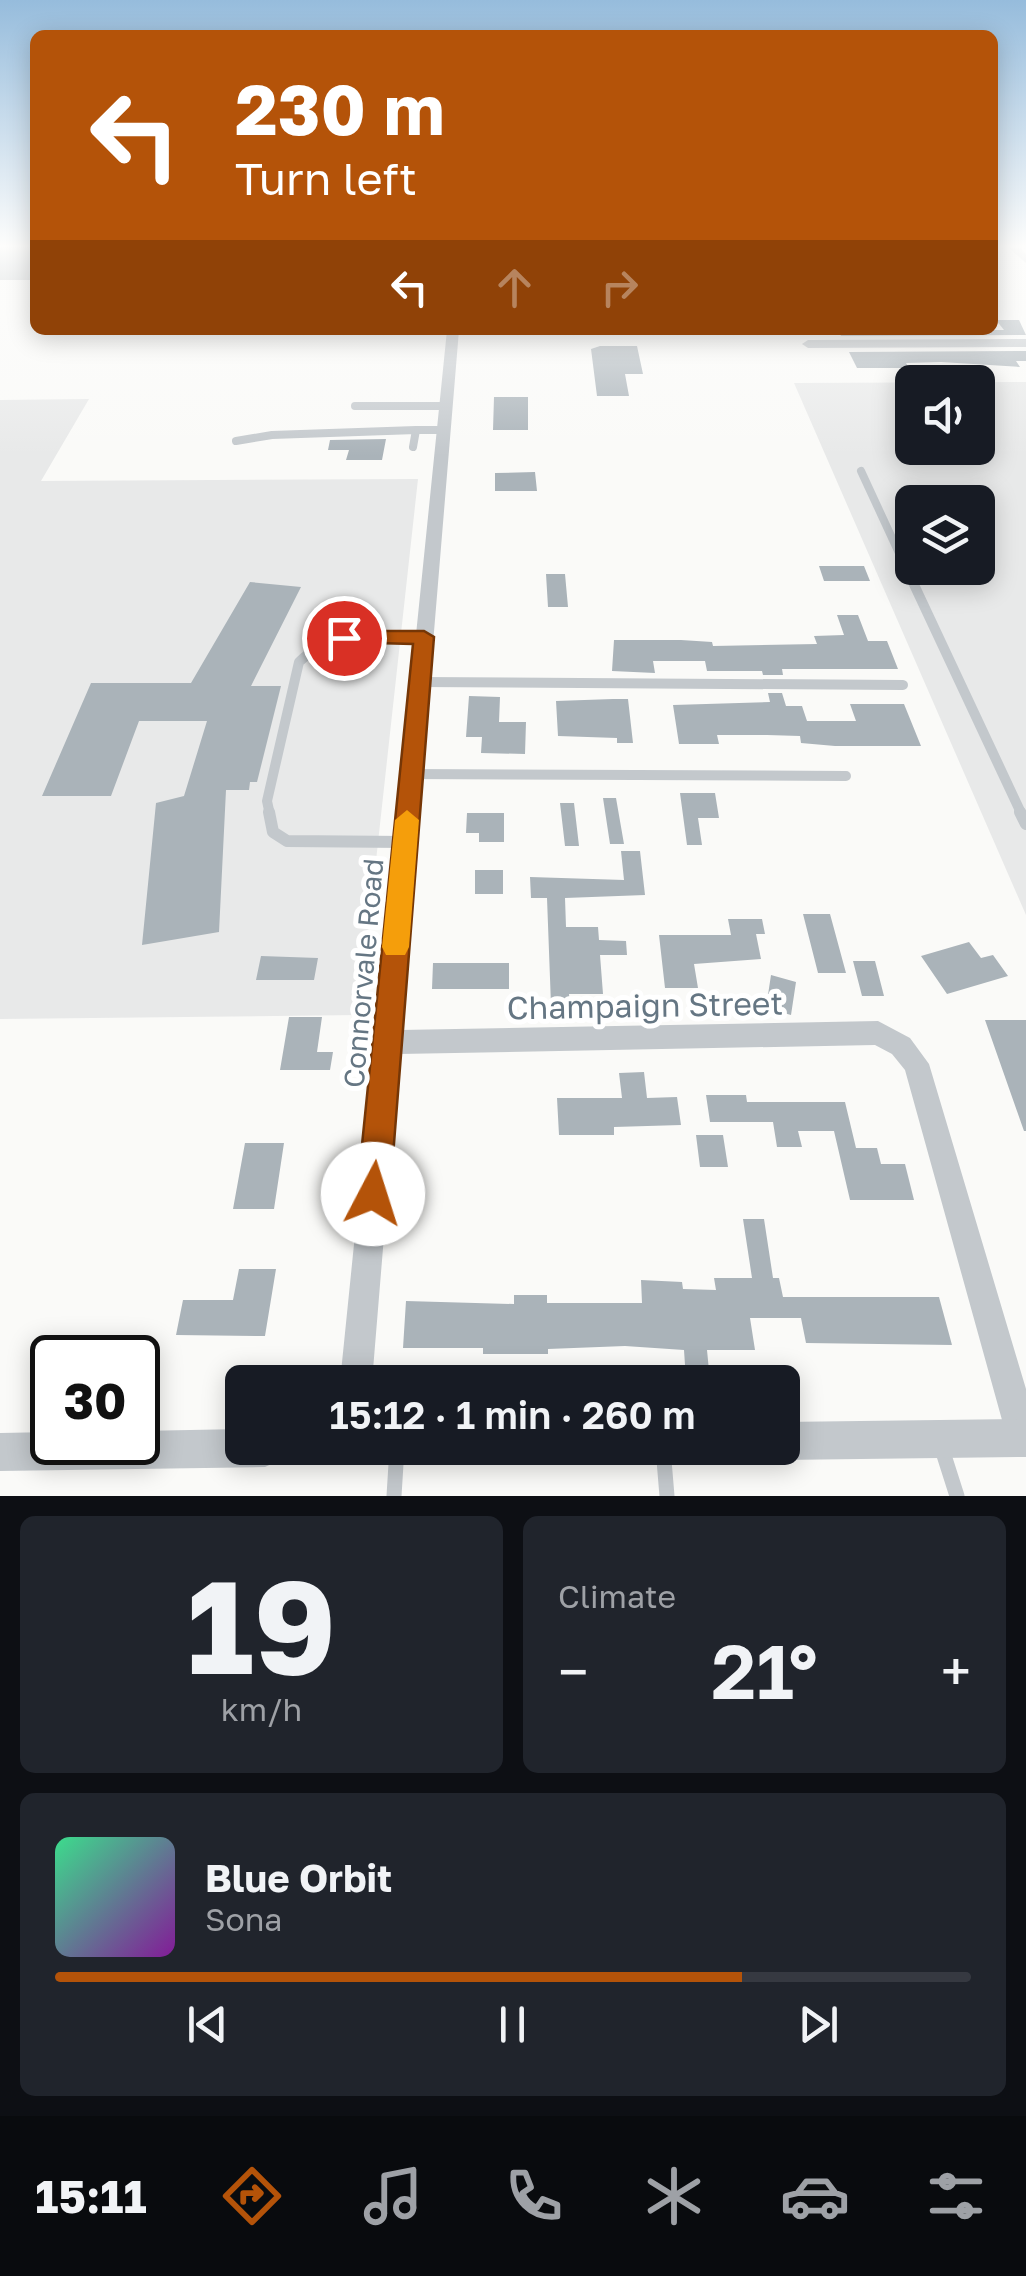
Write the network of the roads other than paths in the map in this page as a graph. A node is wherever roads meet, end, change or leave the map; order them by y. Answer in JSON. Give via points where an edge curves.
{"nodes":[{"id":1,"x":454,"y":335,"type":"edge"},
{"id":2,"x":1026,"y":343,"type":"edge"},
{"id":3,"x":808,"y":344,"type":"dead end"},
{"id":4,"x":355,"y":406,"type":"dead end"},
{"id":5,"x":446,"y":418,"type":"junction"},
{"id":6,"x":416,"y":430,"type":"junction"},
{"id":7,"x":236,"y":441,"type":"dead end"},
{"id":8,"x":413,"y":446,"type":"dead end"},
{"id":9,"x":861,"y":470,"type":"dead end"},
{"id":10,"x":424,"y":637,"type":"junction"},
{"id":11,"x":420,"y":682,"type":"junction"},
{"id":12,"x":903,"y":685,"type":"dead end"},
{"id":13,"x":411,"y":774,"type":"junction"},
{"id":14,"x":846,"y":776,"type":"dead end"},
{"id":15,"x":1026,"y":824,"type":"edge"},
{"id":16,"x":405,"y":842,"type":"junction"},
{"id":17,"x":387,"y":1042,"type":"junction"},
{"id":18,"x":358,"y":1365,"type":"edge"},
{"id":19,"x":1025,"y":1438,"type":"edge"},
{"id":20,"x":938,"y":1439,"type":"junction"},
{"id":21,"x":800,"y":1441,"type":"edge"},
{"id":22,"x":225,"y":1449,"type":"edge"},
{"id":23,"x":0,"y":1452,"type":"edge"},
{"id":24,"x":396,"y":1465,"type":"edge"},
{"id":25,"x":664,"y":1465,"type":"edge"},
{"id":26,"x":394,"y":1496,"type":"edge"},
{"id":27,"x":667,"y":1496,"type":"edge"},
{"id":28,"x":958,"y":1496,"type":"edge"}],
"edges":[{"from":1,"to":5,"type":"street","name":"Connorvale Road"},
{"from":2,"to":3,"type":"street"},
{"from":4,"to":5,"type":"lane"},
{"from":5,"to":6,"type":"lane"},
{"from":5,"to":10,"type":"street","name":"Connorvale Road"},
{"from":6,"to":7,"type":"lane"},
{"from":6,"to":8,"type":"lane"},
{"from":9,"to":15,"type":"lane"},
{"from":10,"to":11,"type":"street","name":"Connorvale Road"},
{"from":10,"to":16,"type":"lane","via":[[330,639],[306,652],[268,801],[273,832],[287,841]]},
{"from":11,"to":12,"type":"lane"},
{"from":11,"to":13,"type":"street","name":"Connorvale Road"},
{"from":13,"to":14,"type":"lane"},
{"from":13,"to":16,"type":"street","name":"Connorvale Road"},
{"from":16,"to":17,"type":"street","name":"Connorvale Road"},
{"from":17,"to":18,"type":"street","name":"Connorvale Road"},
{"from":17,"to":19,"type":"street","name":"Champaign Street","via":[[878,1033],[901,1046],[916,1064]]},
{"from":19,"to":20,"type":"street"},
{"from":20,"to":21,"type":"street"},
{"from":20,"to":28,"type":"lane"},
{"from":22,"to":23,"type":"street"},
{"from":24,"to":26,"type":"lane"},
{"from":25,"to":27,"type":"lane"}]}
